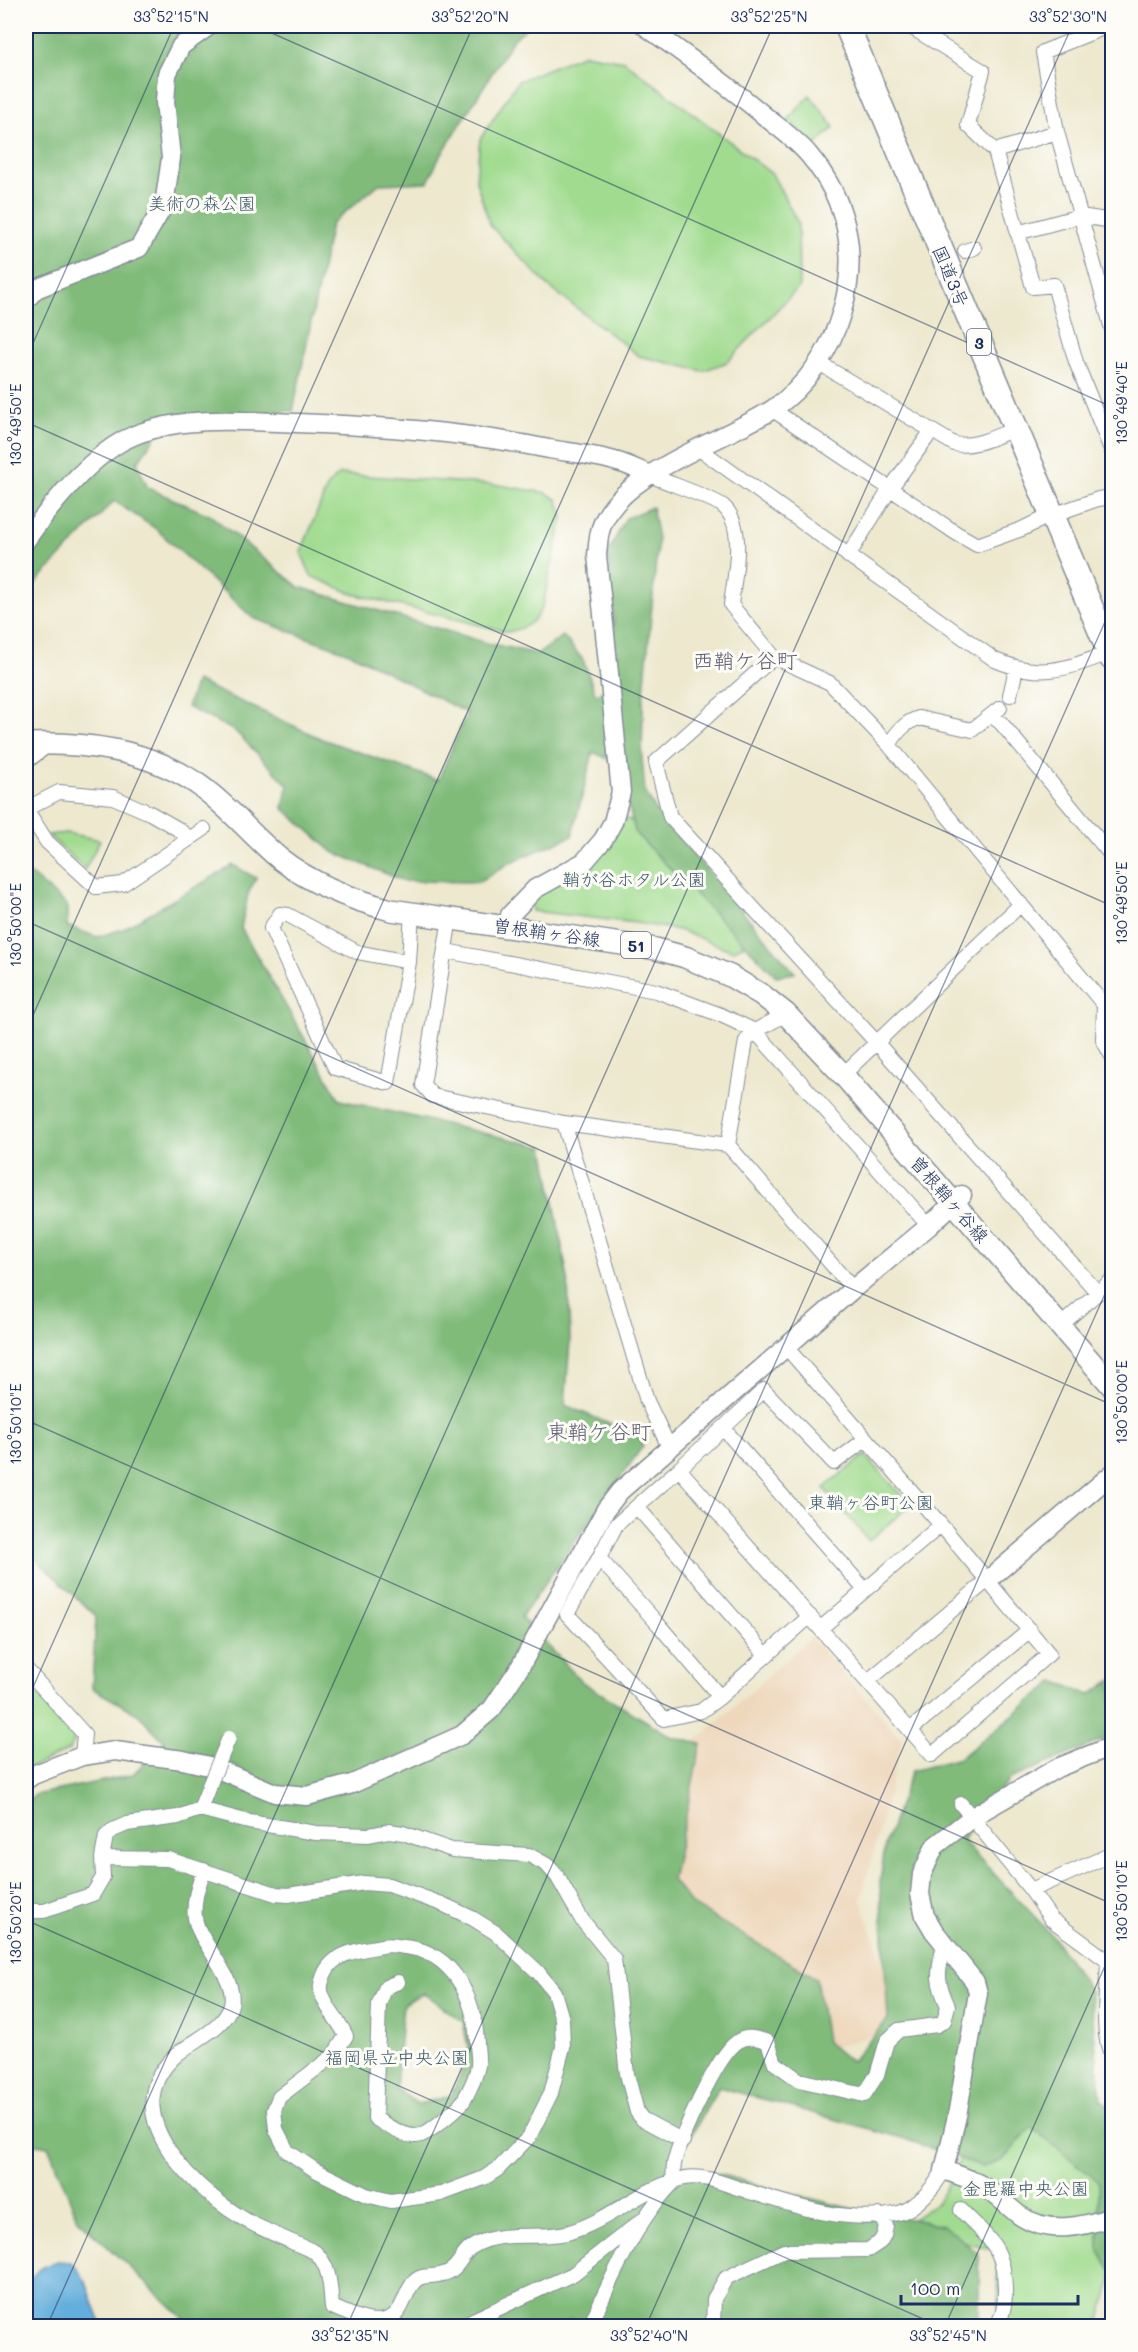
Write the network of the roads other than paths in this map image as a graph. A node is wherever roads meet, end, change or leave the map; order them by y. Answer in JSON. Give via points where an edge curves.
{"nodes":[{"id":1,"x":208,"y":26,"type":"edge"},
{"id":2,"x":645,"y":26,"type":"edge"},
{"id":3,"x":847,"y":26,"type":"edge"},
{"id":4,"x":859,"y":26,"type":"edge"},
{"id":5,"x":909,"y":26,"type":"edge"},
{"id":6,"x":1108,"y":26,"type":"edge"},
{"id":7,"x":1057,"y":132,"type":"junction"},
{"id":8,"x":995,"y":151,"type":"junction"},
{"id":9,"x":1080,"y":216,"type":"junction"},
{"id":10,"x":1113,"y":221,"type":"edge"},
{"id":11,"x":1017,"y":233,"type":"junction"},
{"id":12,"x":26,"y":300,"type":"edge"},
{"id":13,"x":1113,"y":329,"type":"edge"},
{"id":14,"x":819,"y":363,"type":"junction"},
{"id":15,"x":773,"y":410,"type":"junction"},
{"id":16,"x":1015,"y":429,"type":"junction"},
{"id":17,"x":931,"y":432,"type":"junction"},
{"id":18,"x":698,"y":448,"type":"junction"},
{"id":19,"x":1113,"y":453,"type":"edge"},
{"id":20,"x":650,"y":475,"type":"junction"},
{"id":21,"x":890,"y":489,"type":"junction"},
{"id":22,"x":1113,"y":497,"type":"edge"},
{"id":23,"x":1057,"y":513,"type":"junction"},
{"id":24,"x":26,"y":540,"type":"edge"},
{"id":25,"x":848,"y":556,"type":"junction"},
{"id":26,"x":1112,"y":648,"type":"edge"},
{"id":27,"x":774,"y":657,"type":"junction"},
{"id":28,"x":1016,"y":669,"type":"junction"},
{"id":29,"x":1010,"y":695,"type":"dead end"},
{"id":30,"x":26,"y":733,"type":"edge"},
{"id":31,"x":47,"y":743,"type":"junction"},
{"id":32,"x":26,"y":744,"type":"edge"},
{"id":33,"x":889,"y":745,"type":"junction"},
{"id":34,"x":26,"y":759,"type":"edge"},
{"id":35,"x":26,"y":809,"type":"edge"},
{"id":36,"x":204,"y":829,"type":"dead end"},
{"id":37,"x":189,"y":838,"type":"junction"},
{"id":38,"x":1113,"y":856,"type":"edge"},
{"id":39,"x":1021,"y":904,"type":"junction"},
{"id":40,"x":412,"y":912,"type":"junction"},
{"id":41,"x":510,"y":915,"type":"junction"},
{"id":42,"x":450,"y":918,"type":"junction"},
{"id":43,"x":446,"y":951,"type":"junction"},
{"id":44,"x":408,"y":962,"type":"junction"},
{"id":45,"x":786,"y":1014,"type":"junction"},
{"id":46,"x":756,"y":1031,"type":"junction"},
{"id":47,"x":876,"y":1042,"type":"junction"},
{"id":48,"x":1113,"y":1056,"type":"edge"},
{"id":49,"x":850,"y":1068,"type":"junction"},
{"id":50,"x":564,"y":1123,"type":"junction"},
{"id":51,"x":728,"y":1145,"type":"junction"},
{"id":52,"x":958,"y":1199,"type":"junction"},
{"id":53,"x":929,"y":1226,"type":"junction"},
{"id":54,"x":1113,"y":1280,"type":"edge"},
{"id":55,"x":853,"y":1289,"type":"junction"},
{"id":56,"x":1098,"y":1293,"type":"junction"},
{"id":57,"x":1064,"y":1323,"type":"junction"},
{"id":58,"x":786,"y":1347,"type":"junction"},
{"id":59,"x":1113,"y":1373,"type":"edge"},
{"id":60,"x":1113,"y":1386,"type":"edge"},
{"id":61,"x":723,"y":1428,"type":"junction"},
{"id":62,"x":866,"y":1439,"type":"junction"},
{"id":63,"x":669,"y":1447,"type":"junction"},
{"id":64,"x":679,"y":1469,"type":"junction"},
{"id":65,"x":1113,"y":1474,"type":"edge"},
{"id":66,"x":637,"y":1506,"type":"junction"},
{"id":67,"x":941,"y":1525,"type":"junction"},
{"id":68,"x":600,"y":1558,"type":"junction"},
{"id":69,"x":988,"y":1580,"type":"junction"},
{"id":70,"x":865,"y":1590,"type":"junction"},
{"id":71,"x":810,"y":1616,"type":"junction"},
{"id":72,"x":821,"y":1628,"type":"junction"},
{"id":73,"x":1030,"y":1630,"type":"junction"},
{"id":74,"x":766,"y":1655,"type":"junction"},
{"id":75,"x":26,"y":1669,"type":"edge"},
{"id":76,"x":868,"y":1681,"type":"junction"},
{"id":77,"x":720,"y":1697,"type":"junction"},
{"id":78,"x":910,"y":1730,"type":"junction"},
{"id":79,"x":229,"y":1738,"type":"dead end"},
{"id":80,"x":1113,"y":1746,"type":"edge"},
{"id":81,"x":82,"y":1756,"type":"junction"},
{"id":82,"x":26,"y":1780,"type":"edge"},
{"id":83,"x":200,"y":1809,"type":"junction"},
{"id":84,"x":968,"y":1810,"type":"junction"},
{"id":85,"x":1113,"y":1854,"type":"edge"},
{"id":86,"x":102,"y":1858,"type":"junction"},
{"id":87,"x":204,"y":1870,"type":"junction"},
{"id":88,"x":1031,"y":1890,"type":"junction"},
{"id":89,"x":26,"y":1911,"type":"edge"},
{"id":90,"x":944,"y":1944,"type":"junction"},
{"id":91,"x":1111,"y":1961,"type":"edge"},
{"id":92,"x":398,"y":1982,"type":"dead end"},
{"id":93,"x":1113,"y":2055,"type":"edge"},
{"id":94,"x":683,"y":2141,"type":"junction"},
{"id":95,"x":944,"y":2170,"type":"junction"},
{"id":96,"x":673,"y":2182,"type":"junction"},
{"id":97,"x":961,"y":2210,"type":"dead end"},
{"id":98,"x":879,"y":2215,"type":"junction"},
{"id":99,"x":1113,"y":2217,"type":"edge"},
{"id":100,"x":645,"y":2218,"type":"junction"},
{"id":101,"x":460,"y":2326,"type":"edge"},
{"id":102,"x":591,"y":2326,"type":"edge"},
{"id":103,"x":713,"y":2326,"type":"edge"},
{"id":104,"x":996,"y":2326,"type":"edge"}],
"edges":[{"from":1,"to":12,"type":"street","via":[[181,46],[167,74],[165,102],[171,158],[164,205],[139,248],[36,288]]},
{"from":2,"to":14,"type":"street","via":[[729,87],[808,153],[829,184],[847,224],[850,269],[839,324]]},
{"from":3,"to":16,"type":"highway","name":"国道3号","number":"3"},
{"from":4,"to":23,"type":"highway","name":"国道3号","number":"3"},
{"from":5,"to":8,"type":"street","via":[[983,71],[968,125]]},
{"from":6,"to":7,"type":"street","via":[[1043,52]]},
{"from":7,"to":8,"type":"street"},
{"from":7,"to":9,"type":"street"},
{"from":8,"to":11,"type":"street"},
{"from":9,"to":10,"type":"street"},
{"from":9,"to":11,"type":"street"},
{"from":9,"to":13,"type":"street"},
{"from":11,"to":19,"type":"street","via":[[1033,287],[1054,285],[1076,363]]},
{"from":14,"to":15,"type":"street"},
{"from":14,"to":17,"type":"street"},
{"from":15,"to":18,"type":"street"},
{"from":15,"to":21,"type":"street"},
{"from":16,"to":17,"type":"street","via":[[963,446]]},
{"from":16,"to":23,"type":"highway","name":"国道3号","number":"3"},
{"from":17,"to":21,"type":"street"},
{"from":18,"to":20,"type":"street"},
{"from":18,"to":25,"type":"street"},
{"from":20,"to":24,"type":"street","via":[[620,462],[443,431],[251,421],[189,423],[159,427],[111,446],[46,510]]},
{"from":20,"to":27,"type":"street","via":[[722,505],[733,519],[738,538],[731,605]]},
{"from":20,"to":41,"type":"street","via":[[616,501],[601,527],[597,555],[621,792],[613,822],[584,862],[536,889]]},
{"from":21,"to":23,"type":"street","via":[[977,545]]},
{"from":21,"to":25,"type":"street"},
{"from":22,"to":23,"type":"street"},
{"from":23,"to":26,"type":"highway","name":"国道3号","number":"3"},
{"from":25,"to":28,"type":"street","via":[[995,660]]},
{"from":26,"to":28,"type":"street","via":[[1058,670]]},
{"from":27,"to":33,"type":"street","via":[[830,683]]},
{"from":27,"to":47,"type":"street","via":[[656,762],[670,818]]},
{"from":28,"to":29,"type":"street"},
{"from":30,"to":41,"type":"main road","name":"曽根鞘ヶ谷線","number":"51","via":[[58,732],[112,739],[171,758],[222,789],[287,851],[368,893]]},
{"from":31,"to":32,"type":"main road","name":"曽根鞘ヶ谷線","number":"51"},
{"from":31,"to":34,"type":"street"},
{"from":31,"to":40,"type":"main road","name":"曽根鞘ヶ谷線","number":"51","via":[[110,749],[167,768],[216,798],[281,859],[308,876],[364,903]]},
{"from":33,"to":38,"type":"street","via":[[898,730],[911,720],[919,718],[972,730],[996,712],[1001,723]]},
{"from":33,"to":39,"type":"street"},
{"from":35,"to":37,"type":"street","via":[[59,792],[113,797],[150,813]]},
{"from":35,"to":37,"type":"street","via":[[47,842],[96,887],[123,884]]},
{"from":36,"to":37,"type":"street"},
{"from":39,"to":47,"type":"street"},
{"from":39,"to":48,"type":"street","via":[[1104,1005],[1103,1040]]},
{"from":40,"to":42,"type":"main road","name":"曽根鞘ヶ谷線","number":"51"},
{"from":40,"to":44,"type":"street"},
{"from":41,"to":49,"type":"main road","name":"曽根鞘ヶ谷線","number":"51","via":[[658,938],[735,967],[801,1013]]},
{"from":42,"to":43,"type":"street"},
{"from":42,"to":45,"type":"main road","name":"曽根鞘ヶ谷線","number":"51","via":[[656,949],[685,957],[730,976]]},
{"from":43,"to":46,"type":"street","via":[[656,991]]},
{"from":43,"to":50,"type":"street","via":[[423,1085],[432,1096]]},
{"from":44,"to":44,"type":"street","via":[[357,952],[288,915],[280,914],[271,928],[335,1068],[388,1083]]},
{"from":45,"to":46,"type":"street"},
{"from":45,"to":52,"type":"main road","name":"曽根鞘ヶ谷線","number":"51"},
{"from":46,"to":51,"type":"street","via":[[746,1041]]},
{"from":46,"to":53,"type":"street"},
{"from":47,"to":49,"type":"street"},
{"from":47,"to":56,"type":"street"},
{"from":49,"to":52,"type":"main road","name":"曽根鞘ヶ谷線","number":"51"},
{"from":50,"to":51,"type":"street"},
{"from":50,"to":63,"type":"street","via":[[647,1401]]},
{"from":51,"to":55,"type":"street"},
{"from":52,"to":53,"type":"street"},
{"from":52,"to":57,"type":"main road","name":"曽根鞘ヶ谷線","number":"51"},
{"from":53,"to":55,"type":"street"},
{"from":54,"to":56,"type":"street"},
{"from":55,"to":58,"type":"street"},
{"from":56,"to":57,"type":"street"},
{"from":57,"to":59,"type":"main road","name":"曽根鞘ヶ谷線","number":"51"},
{"from":57,"to":60,"type":"main road","name":"曽根鞘ヶ谷線","number":"51"},
{"from":58,"to":62,"type":"street"},
{"from":58,"to":63,"type":"street"},
{"from":61,"to":62,"type":"street","via":[[764,1390],[834,1463]]},
{"from":61,"to":64,"type":"street"},
{"from":61,"to":70,"type":"street"},
{"from":62,"to":67,"type":"street"},
{"from":63,"to":81,"type":"street","via":[[620,1491],[606,1509],[520,1667],[492,1709],[462,1735],[352,1784],[307,1796],[275,1793],[213,1767],[183,1760],[115,1752]]},
{"from":64,"to":66,"type":"street"},
{"from":64,"to":71,"type":"street"},
{"from":65,"to":69,"type":"street"},
{"from":66,"to":68,"type":"street","via":[[616,1526]]},
{"from":66,"to":74,"type":"street"},
{"from":67,"to":69,"type":"street"},
{"from":67,"to":70,"type":"street"},
{"from":68,"to":77,"type":"street"},
{"from":68,"to":77,"type":"street","via":[[567,1614],[664,1719],[701,1711]]},
{"from":69,"to":73,"type":"street"},
{"from":69,"to":76,"type":"street"},
{"from":70,"to":72,"type":"street"},
{"from":71,"to":72,"type":"street"},
{"from":71,"to":74,"type":"street"},
{"from":72,"to":76,"type":"street"},
{"from":73,"to":78,"type":"street"},
{"from":73,"to":78,"type":"street","via":[[1049,1654],[932,1755]]},
{"from":74,"to":77,"type":"street"},
{"from":75,"to":81,"type":"street","via":[[84,1734]]},
{"from":76,"to":78,"type":"street"},
{"from":79,"to":83,"type":"street","bridge":true},
{"from":80,"to":84,"type":"street"},
{"from":81,"to":82,"type":"street"},
{"from":83,"to":86,"type":"street","via":[[113,1830],[106,1836]]},
{"from":83,"to":94,"type":"street","via":[[316,1833],[403,1833],[452,1850],[529,1855],[547,1865],[582,1920],[614,1959],[627,2074],[638,2112],[642,2119]]},
{"from":84,"to":88,"type":"street"},
{"from":84,"to":90,"type":"street","via":[[935,1846],[922,1874],[920,1894],[925,1916]]},
{"from":85,"to":88,"type":"street"},
{"from":86,"to":87,"type":"street","via":[[168,1859]]},
{"from":86,"to":89,"type":"street","via":[[103,1877],[93,1894],[44,1911]]},
{"from":87,"to":92,"type":"street","via":[[276,1894],[364,1883],[388,1885],[421,1896],[496,1933],[554,1992],[562,2019],[563,2047],[551,2093],[529,2137],[484,2178],[441,2194],[392,2200],[366,2195],[287,2151],[276,2129],[274,2110],[279,2097],[333,2056],[346,2036],[323,1998],[320,1986],[326,1969],[334,1959],[387,1945],[415,1948],[436,1957],[460,1981],[476,2025],[478,2066],[463,2102],[422,2135],[410,2135],[375,2118],[379,2004],[386,1987]]},
{"from":87,"to":96,"type":"street","via":[[194,1896],[195,1921],[228,1982],[231,2004],[224,2020],[172,2059],[160,2074],[152,2095],[152,2114],[161,2140],[198,2185],[249,2222],[315,2252],[324,2260],[332,2307],[363,2319],[388,2319],[397,2313],[413,2283],[422,2276],[456,2268],[473,2246],[502,2237],[569,2233],[641,2194]]},
{"from":88,"to":91,"type":"street","via":[[1051,1919]]},
{"from":90,"to":94,"type":"street","via":[[938,1974],[938,1986],[948,2006],[944,2021],[899,2030],[887,2041],[877,2075],[864,2095],[799,2080],[775,2063],[768,2042],[752,2037],[738,2041],[722,2057]]},
{"from":90,"to":95,"type":"street","via":[[975,1982],[978,1993]]},
{"from":91,"to":93,"type":"street","via":[[1107,2042]]},
{"from":94,"to":96,"type":"street","via":[[674,2163]]},
{"from":95,"to":98,"type":"street","via":[[930,2192],[910,2206]]},
{"from":95,"to":99,"type":"street","via":[[976,2182],[1021,2216],[1045,2226],[1069,2229]]},
{"from":96,"to":98,"type":"street","via":[[687,2178],[713,2181],[826,2212],[855,2217]]},
{"from":96,"to":100,"type":"street"},
{"from":97,"to":104,"type":"street","via":[[996,2250],[1006,2287]]},
{"from":98,"to":103,"type":"street","via":[[886,2226],[884,2235],[867,2250],[783,2251],[726,2278],[714,2299]]},
{"from":100,"to":101,"type":"street","via":[[573,2274]]},
{"from":100,"to":102,"type":"street"}]}
